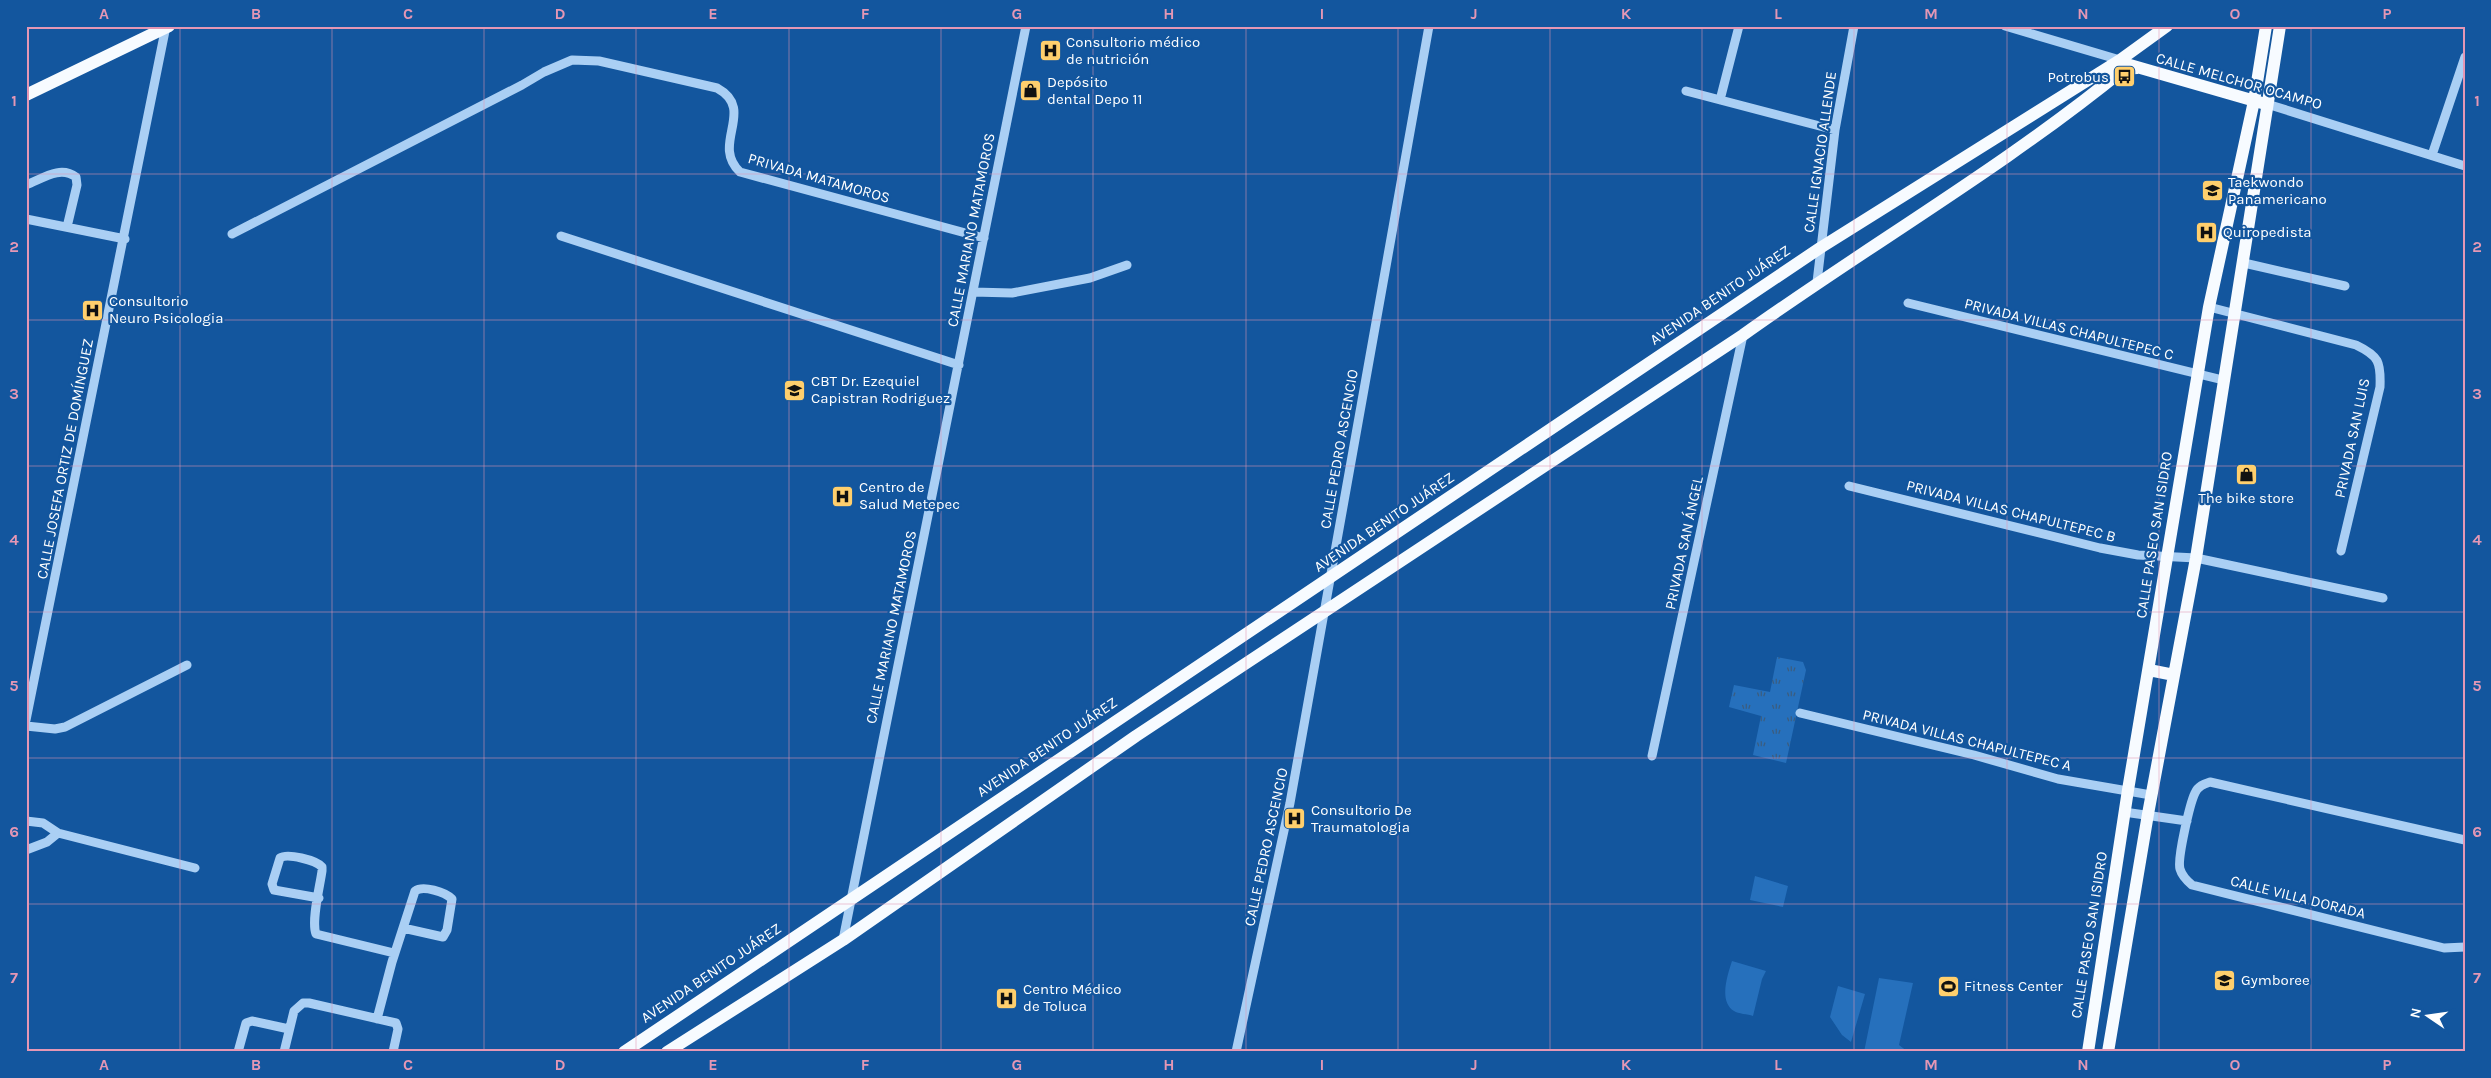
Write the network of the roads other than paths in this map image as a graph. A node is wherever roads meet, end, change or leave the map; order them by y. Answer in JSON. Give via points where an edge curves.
{"nodes":[{"id":1,"x":1026,"y":26,"type":"edge"},
{"id":2,"x":1429,"y":26,"type":"edge"},
{"id":3,"x":1739,"y":26,"type":"edge"},
{"id":4,"x":1854,"y":26,"type":"edge"},
{"id":5,"x":2005,"y":26,"type":"edge"},
{"id":6,"x":2167,"y":26,"type":"edge"},
{"id":7,"x":2266,"y":26,"type":"edge"},
{"id":8,"x":2280,"y":26,"type":"edge"},
{"id":9,"x":167,"y":27,"type":"edge"},
{"id":10,"x":2465,"y":57,"type":"edge"},
{"id":11,"x":2120,"y":60,"type":"junction"},
{"id":12,"x":2138,"y":68,"type":"junction"},
{"id":13,"x":1686,"y":91,"type":"dead end"},
{"id":14,"x":26,"y":95,"type":"edge"},
{"id":15,"x":1720,"y":100,"type":"junction"},
{"id":16,"x":2254,"y":101,"type":"junction"},
{"id":17,"x":2266,"y":104,"type":"junction"},
{"id":18,"x":1835,"y":130,"type":"junction"},
{"id":19,"x":2432,"y":155,"type":"junction"},
{"id":20,"x":2465,"y":166,"type":"edge"},
{"id":21,"x":26,"y":185,"type":"edge"},
{"id":22,"x":26,"y":219,"type":"edge"},
{"id":23,"x":67,"y":227,"type":"junction"},
{"id":24,"x":232,"y":234,"type":"dead end"},
{"id":25,"x":561,"y":236,"type":"dead end"},
{"id":26,"x":125,"y":238,"type":"junction"},
{"id":27,"x":984,"y":238,"type":"junction"},
{"id":28,"x":1820,"y":248,"type":"junction"},
{"id":29,"x":2244,"y":264,"type":"junction"},
{"id":30,"x":1127,"y":265,"type":"dead end"},
{"id":31,"x":1817,"y":282,"type":"junction"},
{"id":32,"x":2345,"y":286,"type":"dead end"},
{"id":33,"x":973,"y":292,"type":"junction"},
{"id":34,"x":1908,"y":303,"type":"dead end"},
{"id":35,"x":2208,"y":307,"type":"junction"},
{"id":36,"x":2236,"y":314,"type":"junction"},
{"id":37,"x":1743,"y":335,"type":"junction"},
{"id":38,"x":959,"y":365,"type":"junction"},
{"id":39,"x":2197,"y":374,"type":"junction"},
{"id":40,"x":2223,"y":380,"type":"junction"},
{"id":41,"x":1849,"y":486,"type":"dead end"},
{"id":42,"x":2342,"y":551,"type":"dead end"},
{"id":43,"x":2167,"y":557,"type":"junction"},
{"id":44,"x":2196,"y":558,"type":"junction"},
{"id":45,"x":1329,"y":578,"type":"junction"},
{"id":46,"x":2384,"y":598,"type":"dead end"},
{"id":47,"x":1325,"y":611,"type":"junction"},
{"id":48,"x":187,"y":665,"type":"dead end"},
{"id":49,"x":2149,"y":670,"type":"junction"},
{"id":50,"x":2174,"y":675,"type":"junction"},
{"id":51,"x":1800,"y":713,"type":"dead end"},
{"id":52,"x":26,"y":720,"type":"edge"},
{"id":53,"x":26,"y":726,"type":"edge"},
{"id":54,"x":1652,"y":756,"type":"dead end"},
{"id":55,"x":2128,"y":790,"type":"junction"},
{"id":56,"x":2151,"y":795,"type":"junction"},
{"id":57,"x":2124,"y":812,"type":"junction"},
{"id":58,"x":2148,"y":814,"type":"junction"},
{"id":59,"x":26,"y":821,"type":"edge"},
{"id":60,"x":2187,"y":821,"type":"junction"},
{"id":61,"x":58,"y":833,"type":"junction"},
{"id":62,"x":2465,"y":840,"type":"edge"},
{"id":63,"x":26,"y":850,"type":"edge"},
{"id":64,"x":195,"y":868,"type":"dead end"},
{"id":65,"x":319,"y":898,"type":"junction"},
{"id":66,"x":849,"y":899,"type":"junction"},
{"id":67,"x":403,"y":928,"type":"junction"},
{"id":68,"x":843,"y":940,"type":"junction"},
{"id":69,"x":2465,"y":947,"type":"edge"},
{"id":70,"x":394,"y":953,"type":"junction"},
{"id":71,"x":377,"y":1019,"type":"junction"},
{"id":72,"x":289,"y":1029,"type":"junction"},
{"id":73,"x":238,"y":1052,"type":"edge"},
{"id":74,"x":284,"y":1052,"type":"edge"},
{"id":75,"x":393,"y":1052,"type":"edge"},
{"id":76,"x":624,"y":1052,"type":"edge"},
{"id":77,"x":667,"y":1052,"type":"edge"},
{"id":78,"x":1236,"y":1052,"type":"edge"},
{"id":79,"x":2088,"y":1052,"type":"edge"},
{"id":80,"x":2108,"y":1052,"type":"edge"}],
"edges":[{"from":1,"to":27,"type":"street","name":"CALLE MARIANO MATAMOROS"},
{"from":2,"to":45,"type":"street","name":"CALLE PEDRO ASCENCIO"},
{"from":3,"to":15,"type":"street"},
{"from":4,"to":18,"type":"street","name":"CALLE IGNACIO ALLENDE"},
{"from":5,"to":11,"type":"street","name":"CALLE MELCHOR OCAMPO"},
{"from":6,"to":11,"type":"main road","name":"AVENIDA BENITO JUÁREZ"},
{"from":7,"to":16,"type":"main road","name":"CALLE PASEO SAN ISIDRO"},
{"from":8,"to":17,"type":"main road"},
{"from":9,"to":14,"type":"main road"},
{"from":9,"to":26,"type":"street","name":"CALLE JOSEFA ORTIZ DE DOMÍNGUEZ"},
{"from":10,"to":19,"type":"street"},
{"from":11,"to":12,"type":"main road","name":"CALLE MELCHOR OCAMPO"},
{"from":11,"to":28,"type":"main road","name":"AVENIDA BENITO JUÁREZ"},
{"from":12,"to":16,"type":"main road","name":"CALLE MELCHOR OCAMPO"},
{"from":12,"to":31,"type":"main road","via":[[2124,69],[1996,163]]},
{"from":13,"to":15,"type":"street"},
{"from":15,"to":18,"type":"street"},
{"from":16,"to":17,"type":"main road","name":"CALLE MELCHOR OCAMPO"},
{"from":16,"to":35,"type":"main road","name":"CALLE PASEO SAN ISIDRO"},
{"from":17,"to":19,"type":"street","name":"CALLE MELCHOR OCAMPO"},
{"from":17,"to":29,"type":"main road"},
{"from":18,"to":28,"type":"street","name":"CALLE IGNACIO ALLENDE"},
{"from":19,"to":20,"type":"street","name":"CALLE MELCHOR OCAMPO"},
{"from":21,"to":23,"type":"street","via":[[61,171],[76,177]]},
{"from":22,"to":23,"type":"street"},
{"from":23,"to":26,"type":"street"},
{"from":24,"to":27,"type":"street","name":"PRIVADA MATAMOROS","via":[[572,60],[599,61],[717,88],[726,93],[732,101],[734,117],[729,157],[740,172]]},
{"from":25,"to":38,"type":"street"},
{"from":26,"to":52,"type":"street","name":"CALLE JOSEFA ORTIZ DE DOMÍNGUEZ"},
{"from":27,"to":33,"type":"street","name":"CALLE MARIANO MATAMOROS"},
{"from":28,"to":31,"type":"street","name":"CALLE IGNACIO ALLENDE"},
{"from":28,"to":45,"type":"main road","name":"AVENIDA BENITO JUÁREZ"},
{"from":29,"to":32,"type":"street"},
{"from":29,"to":36,"type":"main road"},
{"from":30,"to":33,"type":"street","via":[[1090,278],[1012,293]]},
{"from":31,"to":37,"type":"main road"},
{"from":33,"to":38,"type":"street","name":"CALLE MARIANO MATAMOROS"},
{"from":34,"to":39,"type":"street","name":"PRIVADA VILLAS CHAPULTEPEC C"},
{"from":35,"to":36,"type":"street","name":"PRIVADA SAN LUIS"},
{"from":35,"to":39,"type":"main road","name":"CALLE PASEO SAN ISIDRO"},
{"from":36,"to":40,"type":"main road"},
{"from":36,"to":42,"type":"street","name":"PRIVADA SAN LUIS","via":[[2356,344],[2377,359],[2380,387]]},
{"from":37,"to":47,"type":"main road"},
{"from":37,"to":54,"type":"street","name":"PRIVADA SAN ÁNGEL"},
{"from":38,"to":66,"type":"street","name":"CALLE MARIANO MATAMOROS"},
{"from":39,"to":40,"type":"street","name":"PRIVADA VILLAS CHAPULTEPEC C"},
{"from":39,"to":43,"type":"main road","name":"CALLE PASEO SAN ISIDRO"},
{"from":40,"to":44,"type":"main road"},
{"from":41,"to":43,"type":"street","name":"PRIVADA VILLAS CHAPULTEPEC B","via":[[2100,548],[2138,556]]},
{"from":43,"to":44,"type":"street","name":"PRIVADA VILLAS CHAPULTEPEC B"},
{"from":43,"to":49,"type":"main road","name":"CALLE PASEO SAN ISIDRO"},
{"from":44,"to":46,"type":"street","name":"PRIVADA VILLAS CHAPULTEPEC B"},
{"from":44,"to":50,"type":"main road"},
{"from":45,"to":47,"type":"street","name":"CALLE PEDRO ASCENCIO"},
{"from":45,"to":66,"type":"main road","name":"AVENIDA BENITO JUÁREZ"},
{"from":47,"to":68,"type":"main road","via":[[1136,736]]},
{"from":47,"to":78,"type":"street","name":"CALLE PEDRO ASCENCIO","via":[[1290,803]]},
{"from":48,"to":53,"type":"street","via":[[65,727]]},
{"from":49,"to":50,"type":"main road"},
{"from":49,"to":55,"type":"main road","name":"CALLE PASEO SAN ISIDRO"},
{"from":50,"to":56,"type":"main road"},
{"from":51,"to":55,"type":"street","name":"PRIVADA VILLAS CHAPULTEPEC A","via":[[2058,778]]},
{"from":55,"to":56,"type":"street"},
{"from":55,"to":57,"type":"main road","name":"CALLE PASEO SAN ISIDRO"},
{"from":56,"to":58,"type":"main road"},
{"from":57,"to":58,"type":"street"},
{"from":57,"to":79,"type":"main road","name":"CALLE PASEO SAN ISIDRO"},
{"from":58,"to":60,"type":"street"},
{"from":58,"to":80,"type":"main road"},
{"from":59,"to":61,"type":"street","via":[[43,823]]},
{"from":60,"to":62,"type":"street","name":"CALLE VILLA DORADA","via":[[2195,792],[2210,782]]},
{"from":60,"to":69,"type":"street","name":"CALLE VILLA DORADA","via":[[2179,868],[2183,877],[2192,884],[2444,948]]},
{"from":61,"to":63,"type":"street","via":[[47,842]]},
{"from":61,"to":64,"type":"street"},
{"from":65,"to":65,"type":"street","via":[[274,890],[272,884],[280,858],[285,856],[320,864]]},
{"from":65,"to":70,"type":"street","via":[[316,934]]},
{"from":66,"to":68,"type":"street","name":"CALLE MARIANO MATAMOROS"},
{"from":66,"to":76,"type":"main road","name":"AVENIDA BENITO JUÁREZ"},
{"from":67,"to":67,"type":"street","via":[[417,888],[445,894],[452,899],[443,937]]},
{"from":67,"to":70,"type":"street"},
{"from":68,"to":77,"type":"main road"},
{"from":70,"to":71,"type":"street"},
{"from":71,"to":72,"type":"street","via":[[303,1003],[294,1011]]},
{"from":71,"to":75,"type":"street","via":[[398,1026]]},
{"from":72,"to":73,"type":"street","via":[[252,1021],[246,1023]]},
{"from":72,"to":74,"type":"street"}]}
